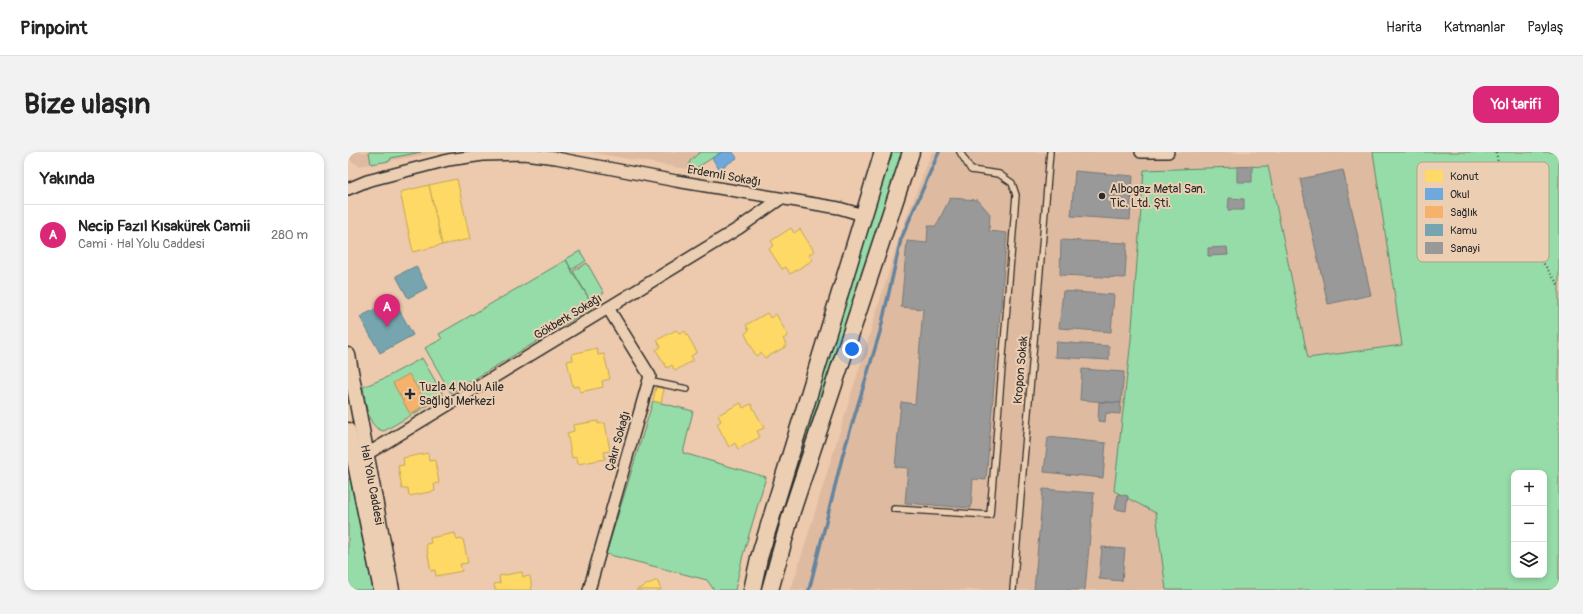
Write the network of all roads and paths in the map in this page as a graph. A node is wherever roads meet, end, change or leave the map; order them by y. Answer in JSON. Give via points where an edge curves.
{"nodes":[{"id":1,"x":883,"y":152,"type":"edge"},
{"id":2,"x":912,"y":152,"type":"edge"},
{"id":3,"x":960,"y":152,"type":"edge"},
{"id":4,"x":1050,"y":152,"type":"edge"},
{"id":5,"x":1141,"y":152,"type":"edge"},
{"id":6,"x":1168,"y":152,"type":"edge"},
{"id":7,"x":1496,"y":152,"type":"edge"},
{"id":8,"x":556,"y":155,"type":"edge"},
{"id":9,"x":1498,"y":162,"type":"edge"},
{"id":10,"x":367,"y":181,"type":"junction"},
{"id":11,"x":348,"y":182,"type":"edge"},
{"id":12,"x":348,"y":189,"type":"edge"},
{"id":13,"x":780,"y":199,"type":"junction"},
{"id":14,"x":864,"y":215,"type":"junction"},
{"id":15,"x":1543,"y":262,"type":"edge"},
{"id":16,"x":1559,"y":286,"type":"edge"},
{"id":17,"x":608,"y":308,"type":"junction"},
{"id":18,"x":348,"y":355,"type":"edge"},
{"id":19,"x":648,"y":381,"type":"junction"},
{"id":20,"x":687,"y":389,"type":"dead end"},
{"id":21,"x":348,"y":430,"type":"edge"},
{"id":22,"x":367,"y":454,"type":"junction"},
{"id":23,"x":894,"y":509,"type":"dead end"},
{"id":24,"x":381,"y":590,"type":"edge"},
{"id":25,"x":392,"y":590,"type":"edge"},
{"id":26,"x":589,"y":590,"type":"edge"},
{"id":27,"x":752,"y":590,"type":"edge"},
{"id":28,"x":770,"y":590,"type":"edge"},
{"id":29,"x":1013,"y":590,"type":"edge"}],
"edges":[{"from":1,"to":14,"type":"main road"},
{"from":2,"to":28,"type":"main road","via":[[801,483]]},
{"from":3,"to":23,"type":"lane","via":[[971,170],[999,174],[1012,183],[1016,195],[990,515]]},
{"from":4,"to":29,"type":"lane","name":"Kropon Sokak"},
{"from":5,"to":6,"type":"street"},
{"from":7,"to":9,"type":"path"},
{"from":8,"to":10,"type":"street","name":"Erdemli Sokağı","via":[[483,155],[448,160]]},
{"from":8,"to":13,"type":"street","name":"Erdemli Sokağı"},
{"from":10,"to":11,"type":"street","name":"Erdemli Sokağı"},
{"from":10,"to":12,"type":"street","name":"Erdemli Sokağı"},
{"from":13,"to":14,"type":"street","name":"Erdemli Sokağı","via":[[839,208]]},
{"from":13,"to":17,"type":"street","name":"Gökberk Sokağı","via":[[739,228]]},
{"from":14,"to":27,"type":"main road","via":[[759,558]]},
{"from":15,"to":16,"type":"path"},
{"from":17,"to":19,"type":"street","via":[[650,376]]},
{"from":17,"to":22,"type":"street","name":"Gökberk Sokağı"},
{"from":18,"to":22,"type":"street","name":"Hal Yolu Caddesi"},
{"from":19,"to":20,"type":"lane"},
{"from":19,"to":26,"type":"street","name":"Çakır Sokağı"},
{"from":21,"to":24,"type":"street","name":"Hal Yolu Caddesi"},
{"from":22,"to":25,"type":"street","name":"Hal Yolu Caddesi"}]}
